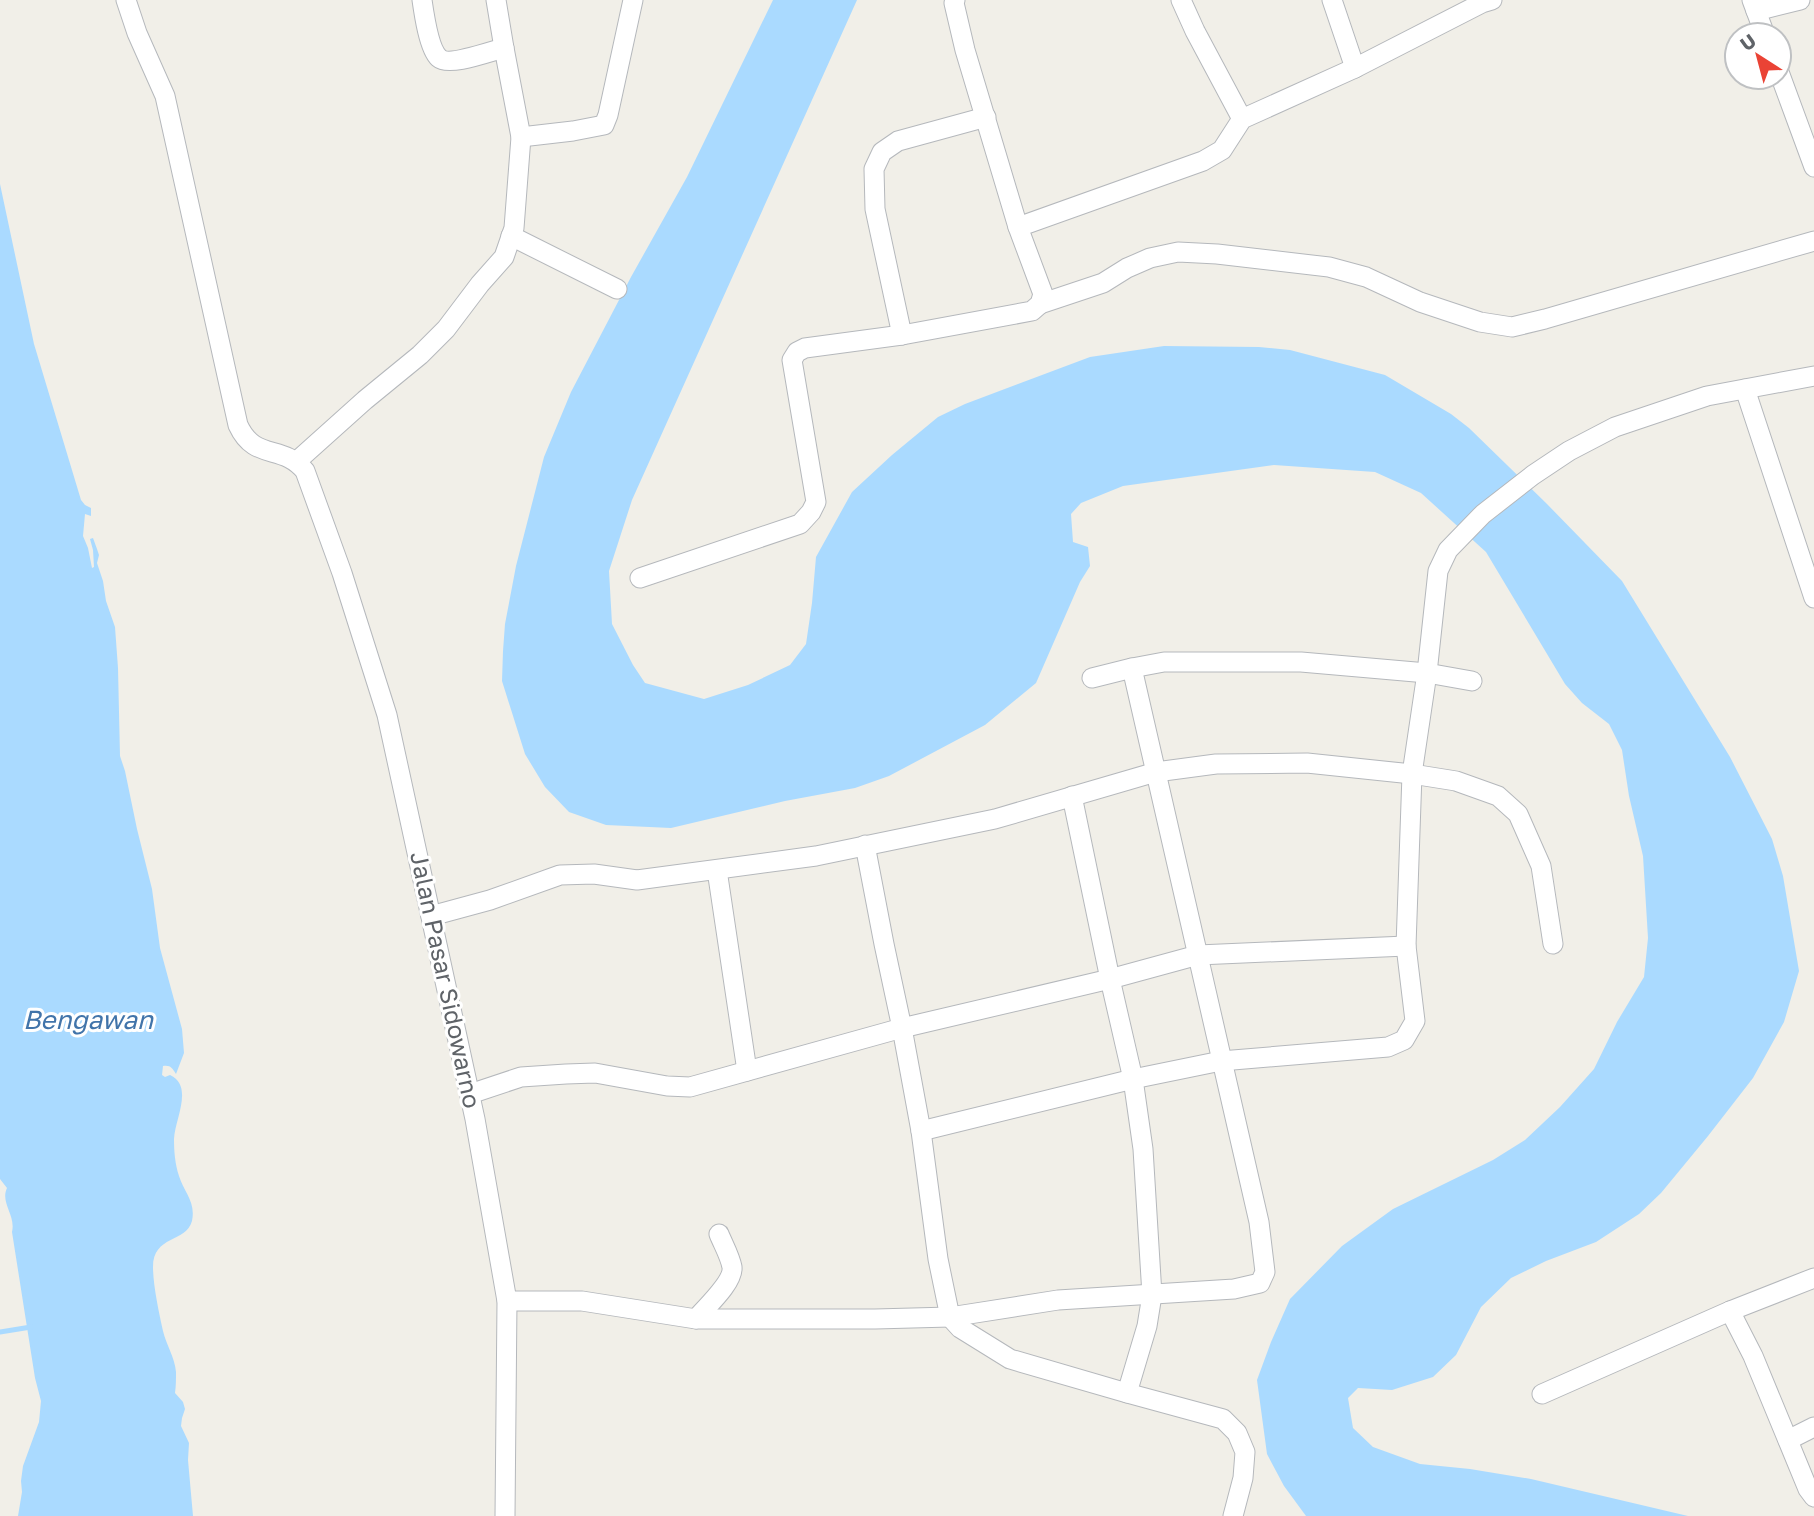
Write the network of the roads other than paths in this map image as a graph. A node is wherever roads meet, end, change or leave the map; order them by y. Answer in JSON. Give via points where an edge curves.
{"nodes":[{"id":1,"x":126,"y":0,"type":"edge"},
{"id":2,"x":422,"y":0,"type":"edge"},
{"id":3,"x":496,"y":0,"type":"edge"},
{"id":4,"x":633,"y":0,"type":"edge"},
{"id":5,"x":955,"y":0,"type":"edge"},
{"id":6,"x":1181,"y":0,"type":"edge"},
{"id":7,"x":1332,"y":0,"type":"edge"},
{"id":8,"x":1800,"y":0,"type":"edge"},
{"id":9,"x":1485,"y":1,"type":"edge"},
{"id":10,"x":1754,"y":5,"type":"edge"},
{"id":11,"x":503,"y":48,"type":"junction"},
{"id":12,"x":1355,"y":68,"type":"junction"},
{"id":13,"x":1786,"y":91,"type":"edge"},
{"id":14,"x":986,"y":117,"type":"junction"},
{"id":15,"x":1242,"y":119,"type":"junction"},
{"id":16,"x":521,"y":137,"type":"junction"},
{"id":17,"x":1814,"y":167,"type":"edge"},
{"id":18,"x":1018,"y":227,"type":"junction"},
{"id":19,"x":512,"y":236,"type":"junction"},
{"id":20,"x":1814,"y":241,"type":"edge"},
{"id":21,"x":617,"y":289,"type":"dead end"},
{"id":22,"x":1040,"y":304,"type":"junction"},
{"id":23,"x":902,"y":335,"type":"junction"},
{"id":24,"x":1814,"y":376,"type":"edge"},
{"id":25,"x":1745,"y":389,"type":"junction"},
{"id":26,"x":297,"y":461,"type":"junction"},
{"id":27,"x":1809,"y":560,"type":"edge"},
{"id":28,"x":640,"y":578,"type":"dead end"},
{"id":29,"x":1814,"y":598,"type":"edge"},
{"id":30,"x":1132,"y":668,"type":"junction"},
{"id":31,"x":1427,"y":673,"type":"junction"},
{"id":32,"x":1092,"y":678,"type":"dead end"},
{"id":33,"x":1472,"y":681,"type":"dead end"},
{"id":34,"x":1156,"y":772,"type":"junction"},
{"id":35,"x":1412,"y":774,"type":"junction"},
{"id":36,"x":1072,"y":796,"type":"junction"},
{"id":37,"x":865,"y":845,"type":"junction"},
{"id":38,"x":717,"y":870,"type":"junction"},
{"id":39,"x":431,"y":916,"type":"junction"},
{"id":40,"x":1553,"y":944,"type":"dead end"},
{"id":41,"x":1406,"y":946,"type":"junction"},
{"id":42,"x":1198,"y":955,"type":"junction"},
{"id":43,"x":1110,"y":979,"type":"junction"},
{"id":44,"x":902,"y":1028,"type":"junction"},
{"id":45,"x":1221,"y":1061,"type":"junction"},
{"id":46,"x":747,"y":1071,"type":"junction"},
{"id":47,"x":1133,"y":1079,"type":"junction"},
{"id":48,"x":470,"y":1094,"type":"junction"},
{"id":49,"x":922,"y":1131,"type":"junction"},
{"id":50,"x":719,"y":1234,"type":"dead end"},
{"id":51,"x":1814,"y":1278,"type":"edge"},
{"id":52,"x":1152,"y":1295,"type":"junction"},
{"id":53,"x":507,"y":1301,"type":"junction"},
{"id":54,"x":1730,"y":1311,"type":"junction"},
{"id":55,"x":950,"y":1317,"type":"junction"},
{"id":56,"x":696,"y":1319,"type":"junction"},
{"id":57,"x":1128,"y":1393,"type":"junction"},
{"id":58,"x":1542,"y":1394,"type":"dead end"},
{"id":59,"x":1814,"y":1427,"type":"edge"},
{"id":60,"x":1788,"y":1440,"type":"junction"},
{"id":61,"x":1814,"y":1497,"type":"edge"},
{"id":62,"x":505,"y":1516,"type":"edge"},
{"id":63,"x":1233,"y":1516,"type":"edge"}],
"edges":[{"from":1,"to":26,"type":"street","via":[[165,96],[238,425],[252,445]]},
{"from":2,"to":11,"type":"street","via":[[433,50],[440,59],[447,62]]},
{"from":3,"to":11,"type":"street"},
{"from":4,"to":16,"type":"street","via":[[604,125]]},
{"from":5,"to":14,"type":"street"},
{"from":6,"to":15,"type":"street"},
{"from":7,"to":12,"type":"street"},
{"from":8,"to":10,"type":"street"},
{"from":9,"to":12,"type":"street"},
{"from":11,"to":16,"type":"street"},
{"from":12,"to":15,"type":"street"},
{"from":13,"to":17,"type":"street"},
{"from":14,"to":18,"type":"street"},
{"from":14,"to":23,"type":"street","via":[[898,141],[881,152],[874,169],[875,209]]},
{"from":15,"to":18,"type":"street","via":[[1222,150],[1203,161]]},
{"from":16,"to":19,"type":"street"},
{"from":18,"to":22,"type":"street","via":[[1043,294]]},
{"from":19,"to":21,"type":"street"},
{"from":19,"to":26,"type":"street","via":[[504,257],[446,329]]},
{"from":20,"to":22,"type":"street","via":[[1512,327],[1480,322],[1420,302],[1366,276],[1329,267],[1178,252],[1150,258],[1103,283]]},
{"from":22,"to":23,"type":"street","via":[[1032,311]]},
{"from":23,"to":28,"type":"street","via":[[805,348],[792,360],[816,502],[800,524]]},
{"from":24,"to":25,"type":"street"},
{"from":25,"to":27,"type":"street"},
{"from":25,"to":31,"type":"street","via":[[1707,396],[1615,427],[1569,451],[1483,514],[1448,550],[1438,571]]},
{"from":26,"to":39,"type":"street","name":"Jalan Pasar Sidowarno","via":[[310,482],[387,715]]},
{"from":27,"to":29,"type":"street"},
{"from":30,"to":31,"type":"street","via":[[1164,662],[1301,662]]},
{"from":30,"to":32,"type":"street"},
{"from":30,"to":34,"type":"street"},
{"from":31,"to":33,"type":"street"},
{"from":31,"to":35,"type":"street"},
{"from":34,"to":35,"type":"street","via":[[1216,764],[1307,763]]},
{"from":34,"to":36,"type":"street"},
{"from":34,"to":42,"type":"street"},
{"from":35,"to":40,"type":"street","via":[[1456,781],[1498,796],[1518,814],[1541,866]]},
{"from":35,"to":41,"type":"street"},
{"from":36,"to":37,"type":"street","via":[[995,819]]},
{"from":36,"to":43,"type":"street"},
{"from":37,"to":38,"type":"street"},
{"from":37,"to":44,"type":"street"},
{"from":38,"to":39,"type":"street","via":[[636,880],[560,875]]},
{"from":38,"to":46,"type":"street"},
{"from":39,"to":48,"type":"street","name":"Jalan Pasar Sidowarno"},
{"from":41,"to":42,"type":"street"},
{"from":41,"to":45,"type":"street","via":[[1415,1021],[1404,1040],[1388,1046]]},
{"from":42,"to":43,"type":"street"},
{"from":42,"to":45,"type":"street"},
{"from":43,"to":44,"type":"street"},
{"from":43,"to":47,"type":"street"},
{"from":44,"to":46,"type":"street"},
{"from":44,"to":49,"type":"street"},
{"from":45,"to":47,"type":"street"},
{"from":45,"to":52,"type":"street","via":[[1259,1222],[1265,1272],[1260,1283],[1234,1289]]},
{"from":46,"to":48,"type":"street","via":[[690,1087],[595,1073],[521,1077]]},
{"from":47,"to":49,"type":"street"},
{"from":47,"to":52,"type":"street","via":[[1143,1149]]},
{"from":48,"to":53,"type":"street","name":"Jalan Pasar Sidowarno"},
{"from":49,"to":55,"type":"street","via":[[937,1259]]},
{"from":50,"to":56,"type":"street","via":[[732,1273]]},
{"from":51,"to":54,"type":"street"},
{"from":52,"to":55,"type":"street","via":[[1058,1300]]},
{"from":52,"to":57,"type":"street"},
{"from":53,"to":56,"type":"street","via":[[582,1301]]},
{"from":53,"to":62,"type":"street","name":"Jalan Pasar Sidowarno"},
{"from":54,"to":58,"type":"street"},
{"from":54,"to":60,"type":"street"},
{"from":55,"to":56,"type":"street"},
{"from":55,"to":57,"type":"street","via":[[1010,1359]]},
{"from":57,"to":63,"type":"street","via":[[1223,1419],[1237,1433],[1245,1452]]},
{"from":59,"to":60,"type":"street"},
{"from":60,"to":61,"type":"street"}]}
